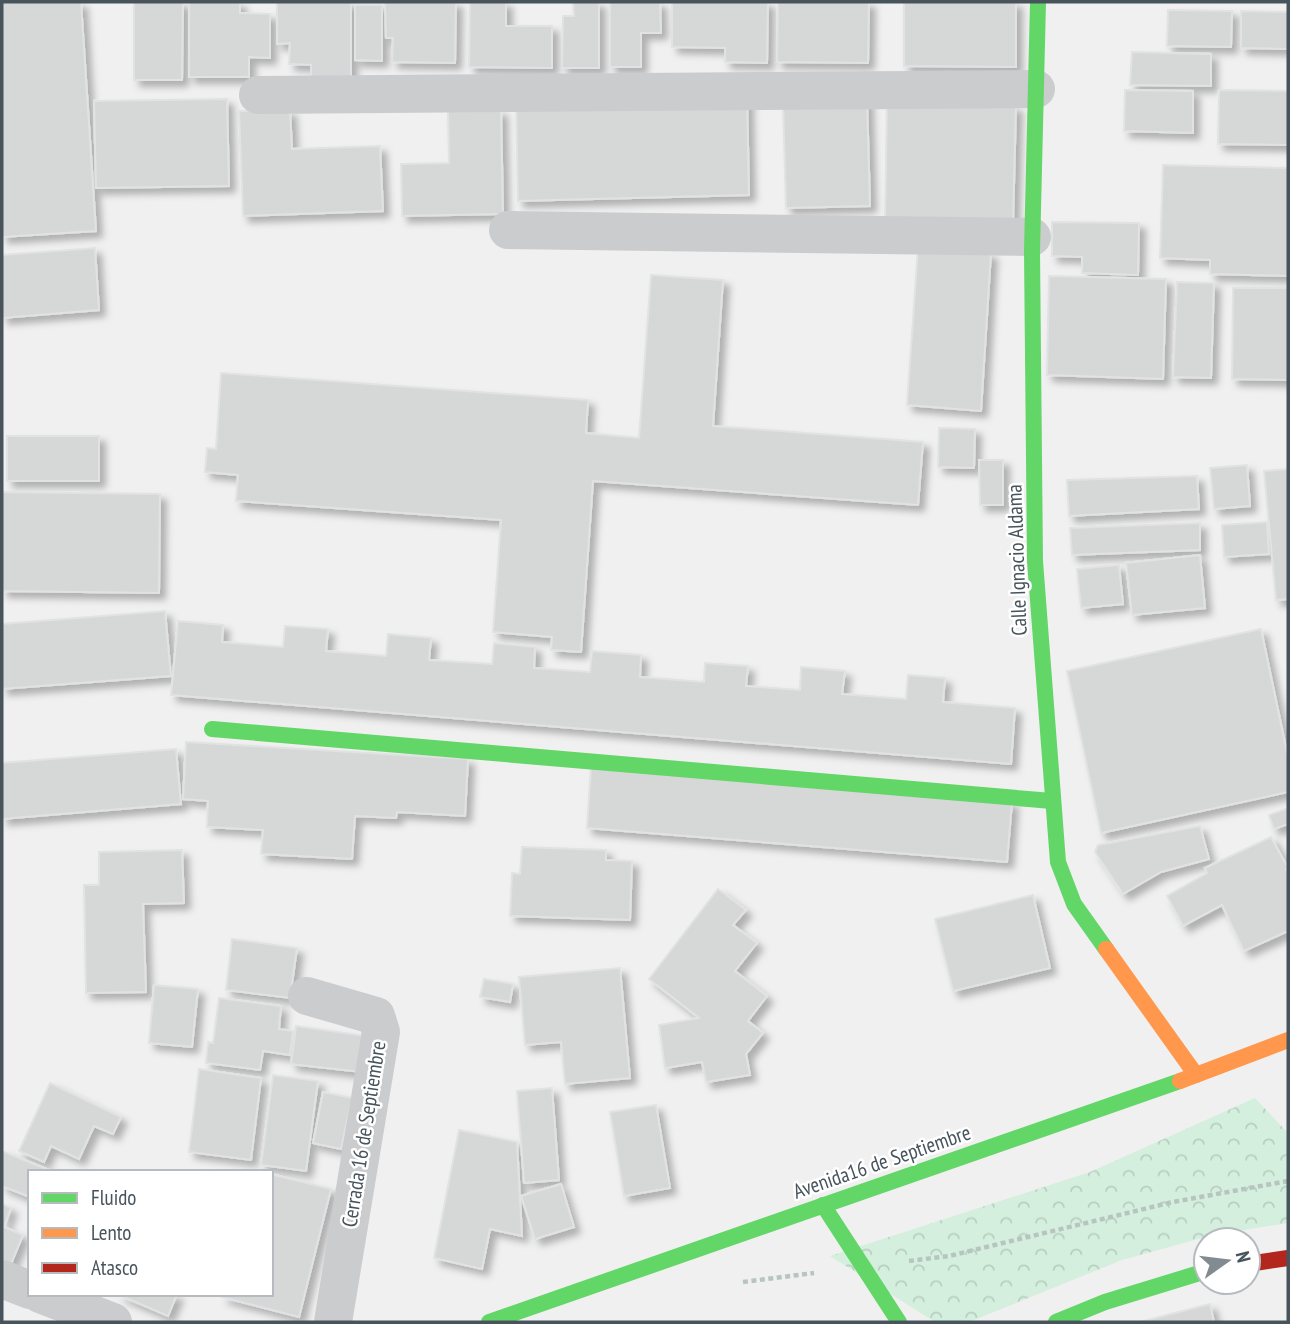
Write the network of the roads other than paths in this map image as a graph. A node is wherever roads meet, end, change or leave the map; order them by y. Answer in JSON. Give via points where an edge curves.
{"nodes":[{"id":1,"x":1038,"y":2,"type":"edge"},
{"id":2,"x":1036,"y":89,"type":"junction"},
{"id":3,"x":258,"y":95,"type":"dead end"},
{"id":4,"x":508,"y":230,"type":"dead end"},
{"id":5,"x":1032,"y":237,"type":"junction"},
{"id":6,"x":212,"y":729,"type":"dead end"},
{"id":7,"x":1052,"y":801,"type":"junction"},
{"id":8,"x":307,"y":996,"type":"dead end"},
{"id":9,"x":1288,"y":1040,"type":"edge"},
{"id":10,"x":1196,"y":1075,"type":"junction"},
{"id":11,"x":823,"y":1205,"type":"junction"},
{"id":12,"x":1288,"y":1258,"type":"edge"},
{"id":13,"x":1262,"y":1262,"type":"edge"},
{"id":14,"x":1192,"y":1275,"type":"edge"},
{"id":15,"x":2,"y":1279,"type":"edge"},
{"id":16,"x":28,"y":1289,"type":"edge"},
{"id":17,"x":45,"y":1296,"type":"edge"},
{"id":18,"x":113,"y":1322,"type":"edge"},
{"id":19,"x":333,"y":1322,"type":"edge"},
{"id":20,"x":489,"y":1322,"type":"edge"},
{"id":21,"x":899,"y":1322,"type":"edge"},
{"id":22,"x":1056,"y":1322,"type":"edge"}],
"edges":[{"from":1,"to":2,"type":"street","name":"Calle Ignacio Aldama"},
{"from":2,"to":3,"type":"street"},
{"from":2,"to":5,"type":"street","name":"Calle Ignacio Aldama"},
{"from":4,"to":5,"type":"street"},
{"from":5,"to":7,"type":"street","name":"Calle Ignacio Aldama","via":[[1035,561]]},
{"from":6,"to":7,"type":"street"},
{"from":7,"to":10,"type":"street","name":"Calle Ignacio Aldama","via":[[1058,862],[1074,904]]},
{"from":8,"to":19,"type":"street","name":"Cerrada 16 de Septiembre","via":[[376,1016],[381,1032]]},
{"from":9,"to":10,"type":"street","name":"Avenida16 de Septiembre"},
{"from":10,"to":11,"type":"street","name":"Avenida16 de Septiembre"},
{"from":11,"to":20,"type":"street","name":"Avenida16 de Septiembre"},
{"from":11,"to":21,"type":"street"},
{"from":12,"to":13,"type":"street"},
{"from":14,"to":22,"type":"street"},
{"from":15,"to":16,"type":"street"},
{"from":17,"to":18,"type":"street"}]}
